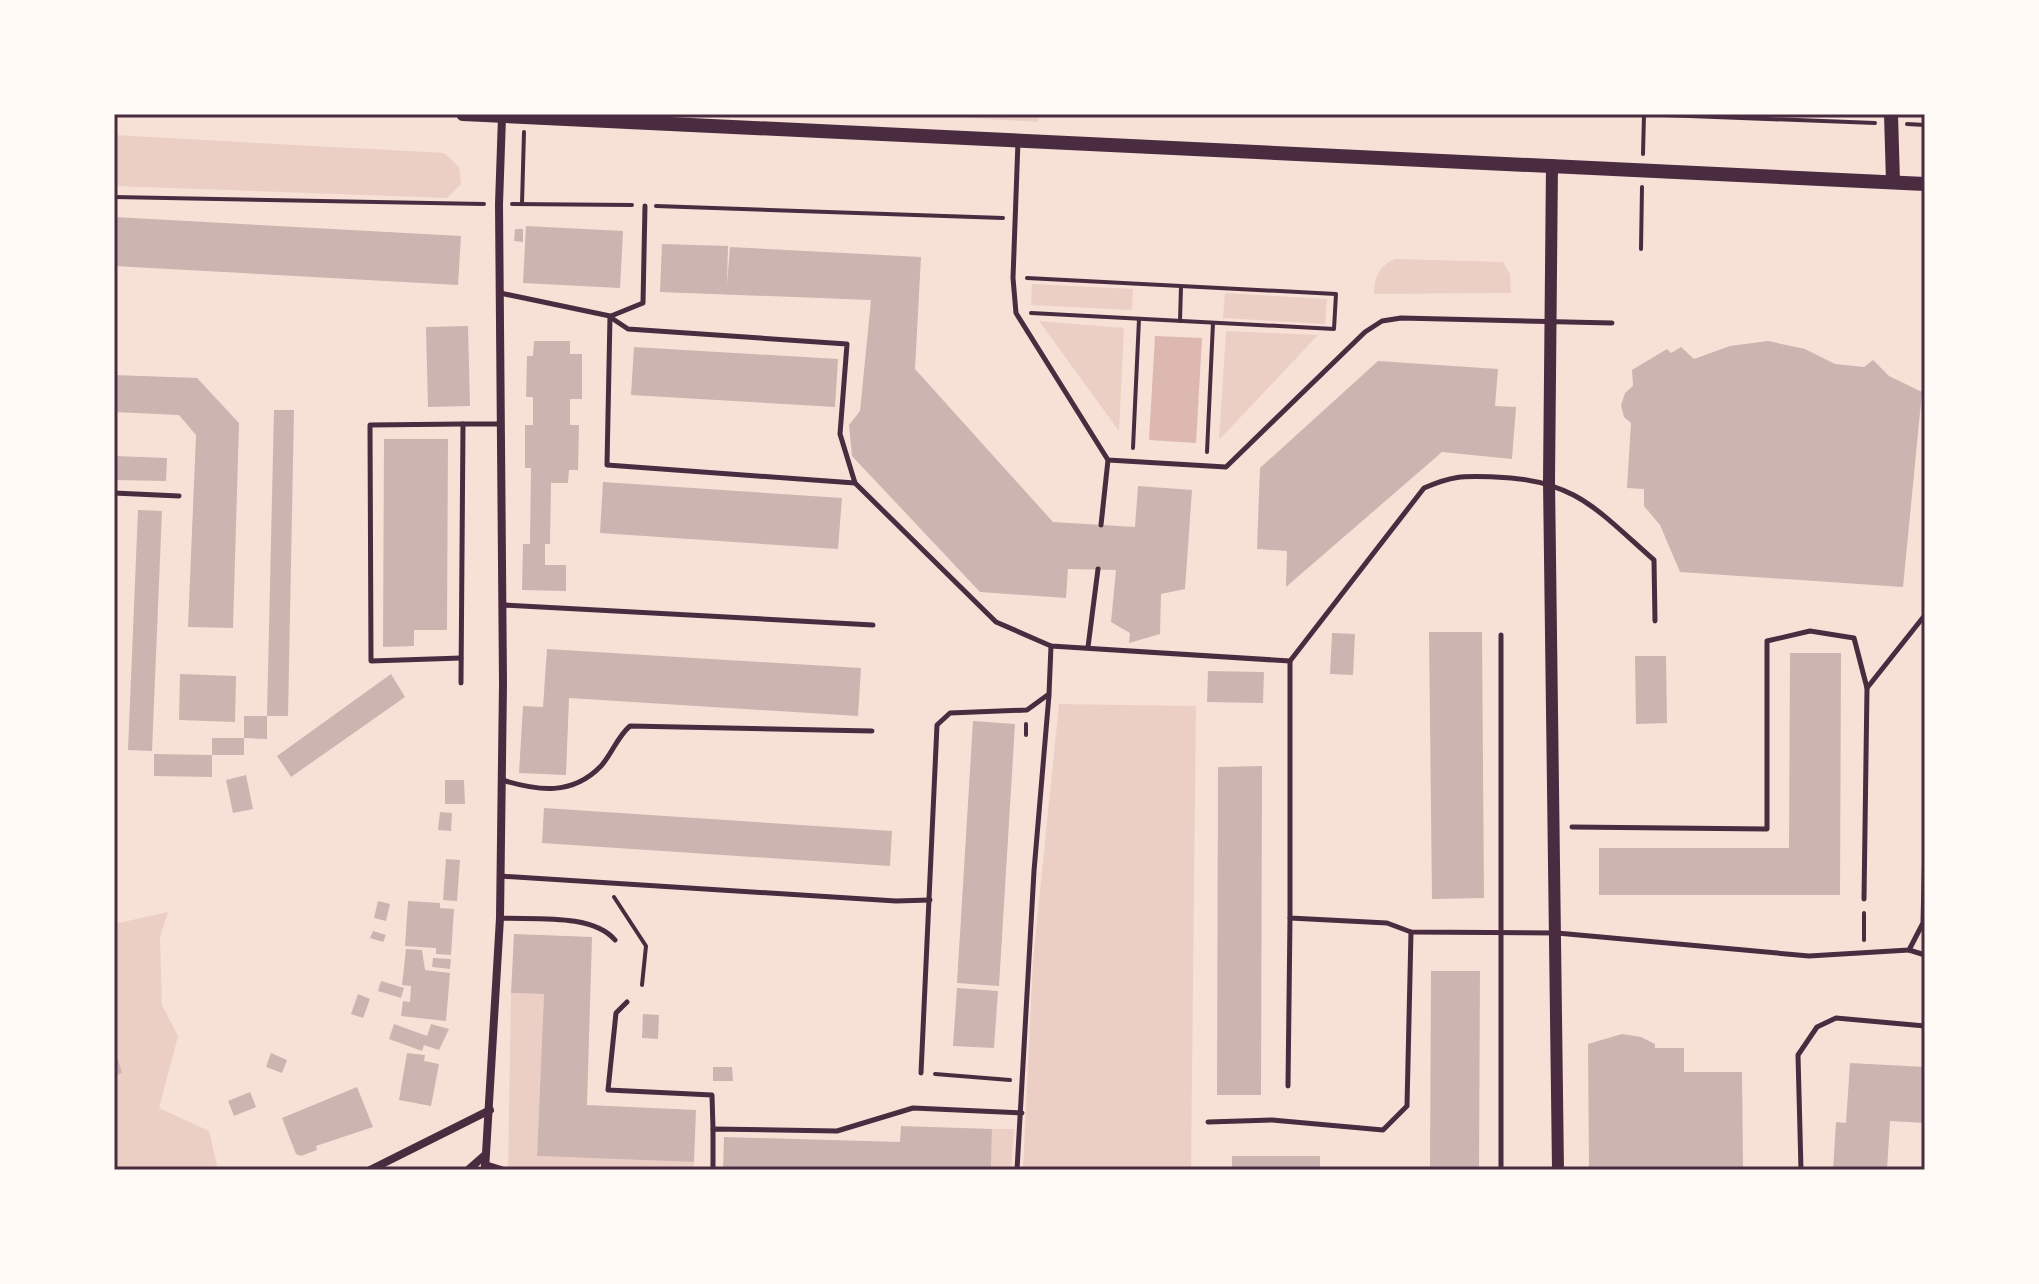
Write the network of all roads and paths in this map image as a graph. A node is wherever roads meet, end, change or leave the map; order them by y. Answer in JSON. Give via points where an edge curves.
{"nodes":[{"id":1,"x":463,"y":114,"type":"edge"},
{"id":2,"x":1637,"y":114,"type":"edge"},
{"id":3,"x":502,"y":117,"type":"junction"},
{"id":4,"x":525,"y":118,"type":"junction"},
{"id":5,"x":1892,"y":119,"type":"edge"},
{"id":6,"x":1925,"y":125,"type":"edge"},
{"id":7,"x":1018,"y":140,"type":"junction"},
{"id":8,"x":1552,"y":165,"type":"junction"},
{"id":9,"x":1893,"y":182,"type":"junction"},
{"id":10,"x":1925,"y":184,"type":"edge"},
{"id":11,"x":114,"y":197,"type":"edge"},
{"id":12,"x":499,"y":204,"type":"junction"},
{"id":13,"x":522,"y":204,"type":"junction"},
{"id":14,"x":645,"y":206,"type":"junction"},
{"id":15,"x":1014,"y":218,"type":"junction"},
{"id":16,"x":1013,"y":278,"type":"junction"},
{"id":17,"x":1181,"y":286,"type":"junction"},
{"id":18,"x":500,"y":293,"type":"junction"},
{"id":19,"x":1016,"y":313,"type":"junction"},
{"id":20,"x":610,"y":316,"type":"junction"},
{"id":21,"x":1139,"y":319,"type":"junction"},
{"id":22,"x":1180,"y":321,"type":"junction"},
{"id":23,"x":1550,"y":321,"type":"junction"},
{"id":24,"x":1213,"y":323,"type":"junction"},
{"id":25,"x":1612,"y":323,"type":"dead end"},
{"id":26,"x":463,"y":424,"type":"junction"},
{"id":27,"x":501,"y":424,"type":"junction"},
{"id":28,"x":1132,"y":454,"type":"dead end"},
{"id":29,"x":1206,"y":457,"type":"dead end"},
{"id":30,"x":1108,"y":460,"type":"junction"},
{"id":31,"x":1549,"y":481,"type":"junction"},
{"id":32,"x":855,"y":483,"type":"junction"},
{"id":33,"x":114,"y":493,"type":"edge"},
{"id":34,"x":179,"y":496,"type":"dead end"},
{"id":35,"x":1101,"y":525,"type":"dead end"},
{"id":36,"x":1098,"y":569,"type":"dead end"},
{"id":37,"x":501,"y":605,"type":"junction"},
{"id":38,"x":1925,"y":615,"type":"edge"},
{"id":39,"x":1655,"y":621,"type":"dead end"},
{"id":40,"x":873,"y":625,"type":"dead end"},
{"id":41,"x":1501,"y":635,"type":"dead end"},
{"id":42,"x":1051,"y":646,"type":"junction"},
{"id":43,"x":1087,"y":647,"type":"junction"},
{"id":44,"x":461,"y":658,"type":"junction"},
{"id":45,"x":1290,"y":661,"type":"junction"},
{"id":46,"x":461,"y":683,"type":"dead end"},
{"id":47,"x":1867,"y":688,"type":"junction"},
{"id":48,"x":1049,"y":694,"type":"junction"},
{"id":49,"x":872,"y":731,"type":"dead end"},
{"id":50,"x":501,"y":780,"type":"junction"},
{"id":51,"x":114,"y":797,"type":"edge"},
{"id":52,"x":1572,"y":827,"type":"dead end"},
{"id":53,"x":114,"y":831,"type":"edge"},
{"id":54,"x":1925,"y":840,"type":"edge"},
{"id":55,"x":499,"y":876,"type":"junction"},
{"id":56,"x":602,"y":882,"type":"junction"},
{"id":57,"x":1864,"y":899,"type":"joint"},
{"id":58,"x":930,"y":900,"type":"junction"},
{"id":59,"x":500,"y":918,"type":"junction"},
{"id":60,"x":1290,"y":918,"type":"junction"},
{"id":61,"x":1924,"y":922,"type":"edge"},
{"id":62,"x":1411,"y":932,"type":"junction"},
{"id":63,"x":1503,"y":933,"type":"junction"},
{"id":64,"x":1557,"y":933,"type":"junction"},
{"id":65,"x":615,"y":940,"type":"dead end"},
{"id":66,"x":1909,"y":950,"type":"junction"},
{"id":67,"x":1864,"y":952,"type":"junction"},
{"id":68,"x":1925,"y":955,"type":"edge"},
{"id":69,"x":642,"y":985,"type":"dead end"},
{"id":70,"x":627,"y":1002,"type":"dead end"},
{"id":71,"x":1925,"y":1026,"type":"edge"},
{"id":72,"x":921,"y":1073,"type":"joint"},
{"id":73,"x":1023,"y":1080,"type":"junction"},
{"id":74,"x":1288,"y":1086,"type":"dead end"},
{"id":75,"x":490,"y":1110,"type":"junction"},
{"id":76,"x":1022,"y":1113,"type":"junction"},
{"id":77,"x":1208,"y":1122,"type":"dead end"},
{"id":78,"x":713,"y":1129,"type":"junction"},
{"id":79,"x":485,"y":1155,"type":"junction"},
{"id":80,"x":485,"y":1167,"type":"edge"},
{"id":81,"x":370,"y":1170,"type":"edge"},
{"id":82,"x":468,"y":1170,"type":"edge"},
{"id":83,"x":501,"y":1170,"type":"edge"},
{"id":84,"x":713,"y":1170,"type":"edge"},
{"id":85,"x":1017,"y":1170,"type":"edge"},
{"id":86,"x":1501,"y":1170,"type":"edge"},
{"id":87,"x":1558,"y":1170,"type":"edge"},
{"id":88,"x":1801,"y":1170,"type":"edge"}],
"edges":[{"from":1,"to":3,"type":"main road"},
{"from":2,"to":5,"type":"path"},
{"from":3,"to":4,"type":"main road"},
{"from":3,"to":12,"type":"street"},
{"from":4,"to":7,"type":"main road"},
{"from":4,"to":13,"type":"path"},
{"from":5,"to":6,"type":"path"},
{"from":5,"to":9,"type":"main road"},
{"from":7,"to":8,"type":"main road"},
{"from":7,"to":15,"type":"lane"},
{"from":8,"to":9,"type":"main road"},
{"from":8,"to":23,"type":"street"},
{"from":9,"to":10,"type":"main road"},
{"from":11,"to":12,"type":"path"},
{"from":12,"to":13,"type":"path"},
{"from":12,"to":18,"type":"street"},
{"from":13,"to":14,"type":"path"},
{"from":14,"to":15,"type":"path"},
{"from":14,"to":20,"type":"lane","via":[[643,303]]},
{"from":15,"to":16,"type":"lane"},
{"from":16,"to":17,"type":"path"},
{"from":16,"to":19,"type":"lane"},
{"from":17,"to":22,"type":"path"},
{"from":17,"to":24,"type":"path","via":[[1336,294],[1334,329]]},
{"from":18,"to":20,"type":"lane"},
{"from":18,"to":27,"type":"street"},
{"from":19,"to":21,"type":"path"},
{"from":19,"to":30,"type":"lane"},
{"from":20,"to":32,"type":"lane","via":[[628,329],[847,344],[840,434]]},
{"from":20,"to":32,"type":"lane","via":[[607,465]]},
{"from":21,"to":22,"type":"path"},
{"from":21,"to":28,"type":"path"},
{"from":22,"to":24,"type":"path"},
{"from":23,"to":25,"type":"lane"},
{"from":23,"to":30,"type":"lane","via":[[1382,321],[1226,467]]},
{"from":23,"to":31,"type":"street"},
{"from":24,"to":29,"type":"path"},
{"from":26,"to":27,"type":"lane"},
{"from":26,"to":44,"type":"lane"},
{"from":26,"to":44,"type":"lane","via":[[370,425],[371,661]]},
{"from":27,"to":37,"type":"street"},
{"from":30,"to":35,"type":"lane"},
{"from":31,"to":39,"type":"lane","via":[[1586,501],[1654,560]]},
{"from":31,"to":45,"type":"lane","via":[[1452,476],[1424,488]]},
{"from":31,"to":64,"type":"street"},
{"from":32,"to":42,"type":"lane","via":[[996,622]]},
{"from":33,"to":34,"type":"lane"},
{"from":36,"to":43,"type":"lane"},
{"from":37,"to":40,"type":"lane"},
{"from":37,"to":50,"type":"street"},
{"from":38,"to":47,"type":"lane"},
{"from":41,"to":63,"type":"lane"},
{"from":42,"to":43,"type":"lane"},
{"from":42,"to":48,"type":"lane"},
{"from":43,"to":45,"type":"lane"},
{"from":44,"to":46,"type":"lane"},
{"from":45,"to":60,"type":"lane"},
{"from":47,"to":52,"type":"lane","via":[[1854,638],[1810,631],[1767,641],[1767,829]]},
{"from":47,"to":57,"type":"lane"},
{"from":48,"to":58,"type":"lane","via":[[1027,710],[950,713],[937,725]]},
{"from":48,"to":73,"type":"lane"},
{"from":49,"to":50,"type":"lane","via":[[630,726],[600,766],[568,789],[531,789]]},
{"from":50,"to":55,"type":"street"},
{"from":51,"to":53,"type":"lane"},
{"from":54,"to":61,"type":"lane"},
{"from":55,"to":56,"type":"lane"},
{"from":55,"to":59,"type":"street"},
{"from":56,"to":58,"type":"lane"},
{"from":56,"to":69,"type":"path","via":[[646,946]]},
{"from":57,"to":67,"type":"path"},
{"from":58,"to":72,"type":"lane"},
{"from":59,"to":65,"type":"lane","via":[[585,924]]},
{"from":59,"to":75,"type":"street"},
{"from":60,"to":62,"type":"lane","via":[[1387,923]]},
{"from":60,"to":74,"type":"lane"},
{"from":61,"to":66,"type":"lane"},
{"from":62,"to":63,"type":"lane"},
{"from":62,"to":77,"type":"lane","via":[[1407,1106],[1383,1130],[1272,1120]]},
{"from":63,"to":64,"type":"lane"},
{"from":63,"to":86,"type":"lane"},
{"from":64,"to":67,"type":"lane","via":[[1809,956]]},
{"from":64,"to":87,"type":"street"},
{"from":66,"to":67,"type":"lane"},
{"from":66,"to":68,"type":"lane"},
{"from":70,"to":78,"type":"lane","via":[[616,1013],[608,1090],[712,1095]]},
{"from":71,"to":88,"type":"lane","via":[[1836,1018],[1817,1027],[1798,1055]]},
{"from":72,"to":73,"type":"path"},
{"from":73,"to":76,"type":"lane"},
{"from":75,"to":79,"type":"street"},
{"from":75,"to":81,"type":"street"},
{"from":76,"to":78,"type":"lane","via":[[913,1108],[837,1131]]},
{"from":76,"to":85,"type":"lane"},
{"from":78,"to":84,"type":"lane"},
{"from":79,"to":80,"type":"street"},
{"from":79,"to":82,"type":"street"},
{"from":80,"to":83,"type":"street"}]}
